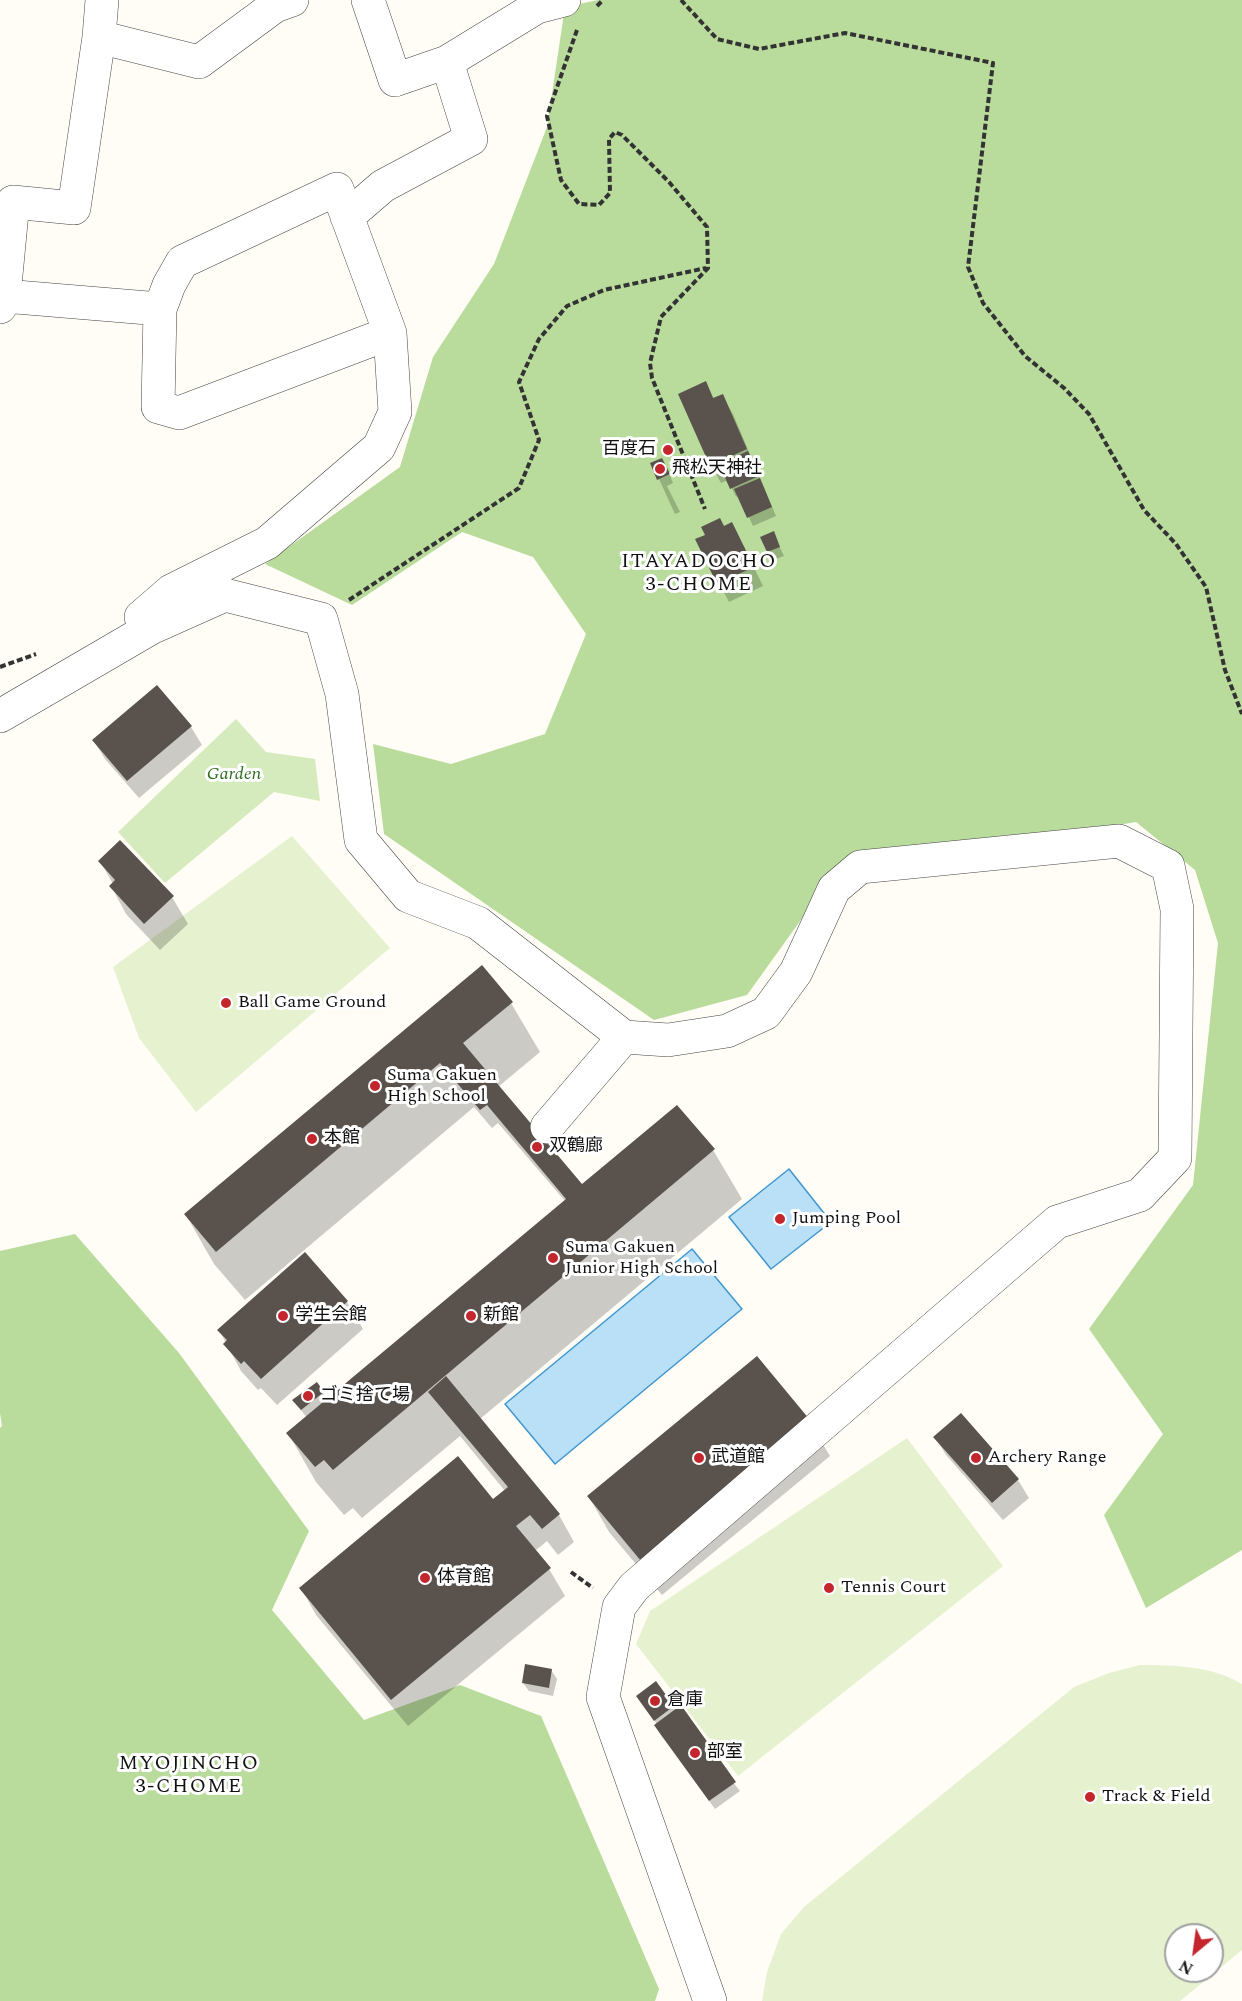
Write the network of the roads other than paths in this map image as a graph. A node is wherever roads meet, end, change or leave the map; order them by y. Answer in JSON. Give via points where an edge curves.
{"nodes":[{"id":1,"x":102,"y":0,"type":"edge"},
{"id":2,"x":292,"y":0,"type":"edge"},
{"id":3,"x":368,"y":0,"type":"edge"},
{"id":4,"x":579,"y":11,"type":"edge"},
{"id":5,"x":99,"y":37,"type":"junction"},
{"id":6,"x":447,"y":62,"type":"junction"},
{"id":7,"x":7,"y":206,"type":"edge"},
{"id":8,"x":347,"y":217,"type":"junction"},
{"id":9,"x":2,"y":302,"type":"edge"},
{"id":10,"x":160,"y":309,"type":"junction"},
{"id":11,"x":390,"y":333,"type":"junction"},
{"id":12,"x":151,"y":628,"type":"junction"},
{"id":13,"x":0,"y":716,"type":"edge"},
{"id":14,"x":624,"y":1037,"type":"junction"},
{"id":15,"x":547,"y":1127,"type":"dead end"},
{"id":16,"x":710,"y":2001,"type":"edge"}],
"edges":[{"from":1,"to":5,"type":"street"},
{"from":2,"to":5,"type":"street","via":[[274,6],[200,62]]},
{"from":3,"to":6,"type":"street","via":[[395,80]]},
{"from":4,"to":6,"type":"street","via":[[537,7]]},
{"from":5,"to":7,"type":"street","via":[[74,208]]},
{"from":6,"to":8,"type":"street","via":[[471,139],[383,186]]},
{"from":7,"to":9,"type":"street"},
{"from":8,"to":10,"type":"street","via":[[337,189],[182,262]]},
{"from":8,"to":11,"type":"street"},
{"from":9,"to":10,"type":"street"},
{"from":10,"to":11,"type":"street","via":[[158,407],[179,413]]},
{"from":11,"to":12,"type":"street","via":[[395,412],[379,447],[267,543],[171,591],[141,617]]},
{"from":12,"to":13,"type":"street"},
{"from":12,"to":14,"type":"street","via":[[225,595],[321,619],[342,694],[361,840],[408,896],[478,923]]},
{"from":14,"to":15,"type":"street"},
{"from":14,"to":16,"type":"street","via":[[668,1040],[727,1031],[766,1013],[796,972],[834,890],[860,867],[1119,841],[1168,866],[1177,909],[1175,1158],[1140,1195],[1057,1221],[634,1587],[619,1607],[603,1697]]}]}
